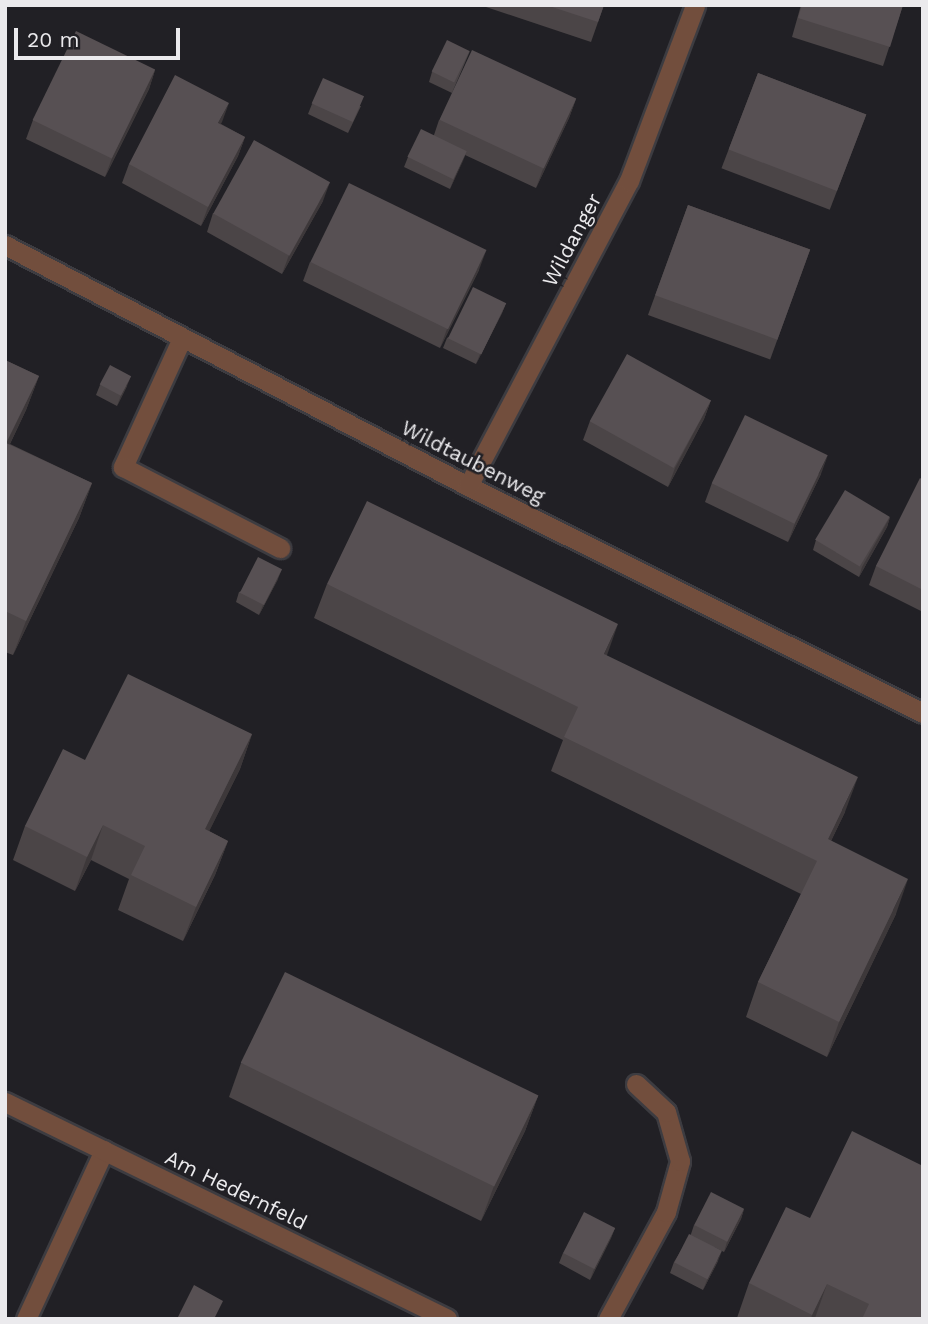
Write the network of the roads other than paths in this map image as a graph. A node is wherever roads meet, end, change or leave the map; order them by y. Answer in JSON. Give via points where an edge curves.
{"nodes":[{"id":1,"x":695,"y":5,"type":"edge"},
{"id":2,"x":5,"y":245,"type":"edge"},
{"id":3,"x":182,"y":338,"type":"junction"},
{"id":4,"x":468,"y":486,"type":"junction"},
{"id":5,"x":280,"y":548,"type":"dead end"},
{"id":6,"x":923,"y":713,"type":"edge"},
{"id":7,"x":636,"y":1084,"type":"dead end"},
{"id":8,"x":5,"y":1102,"type":"edge"},
{"id":9,"x":104,"y":1150,"type":"junction"},
{"id":10,"x":26,"y":1319,"type":"edge"},
{"id":11,"x":447,"y":1319,"type":"edge"},
{"id":12,"x":608,"y":1319,"type":"edge"}],
"edges":[{"from":1,"to":4,"type":"street","name":"Wildanger","via":[[629,181]]},
{"from":2,"to":3,"type":"street","name":"Wildtaubenweg"},
{"from":3,"to":4,"type":"street","name":"Wildtaubenweg"},
{"from":3,"to":5,"type":"street","via":[[123,467]]},
{"from":4,"to":6,"type":"street","name":"Wildtaubenweg"},
{"from":7,"to":12,"type":"street","via":[[666,1112],[680,1161],[666,1212]]},
{"from":8,"to":9,"type":"street","name":"Am Hedernfeld"},
{"from":9,"to":10,"type":"street"},
{"from":9,"to":11,"type":"street","name":"Am Hedernfeld"}]}
